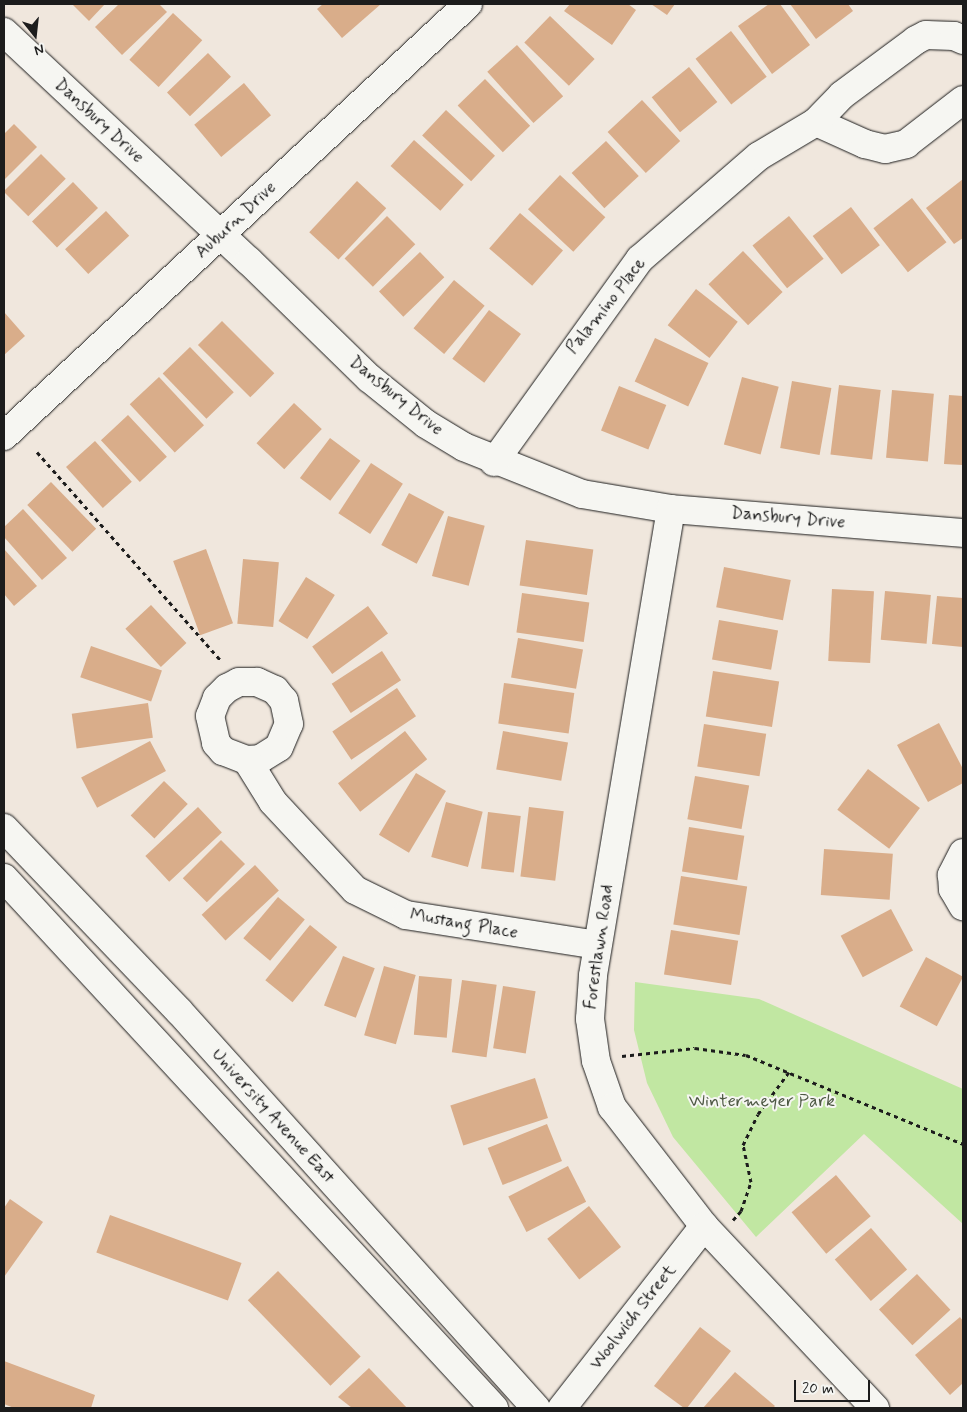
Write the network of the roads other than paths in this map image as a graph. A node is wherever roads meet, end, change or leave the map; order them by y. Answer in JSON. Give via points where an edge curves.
{"nodes":[{"id":1,"x":468,"y":4,"type":"edge"},
{"id":2,"x":4,"y":32,"type":"edge"},
{"id":3,"x":963,"y":40,"type":"edge"},
{"id":4,"x":963,"y":100,"type":"edge"},
{"id":5,"x":816,"y":122,"type":"junction"},
{"id":6,"x":220,"y":234,"type":"junction"},
{"id":7,"x":4,"y":436,"type":"edge"},
{"id":8,"x":494,"y":462,"type":"junction"},
{"id":9,"x":671,"y":509,"type":"junction"},
{"id":10,"x":963,"y":533,"type":"edge"},
{"id":11,"x":247,"y":760,"type":"junction"},
{"id":12,"x":4,"y":828,"type":"edge"},
{"id":13,"x":963,"y":853,"type":"edge"},
{"id":14,"x":4,"y":878,"type":"edge"},
{"id":15,"x":963,"y":906,"type":"edge"},
{"id":16,"x":597,"y":945,"type":"junction"},
{"id":17,"x":717,"y":1225,"type":"junction"},
{"id":18,"x":494,"y":1408,"type":"edge"},
{"id":19,"x":536,"y":1408,"type":"edge"},
{"id":20,"x":562,"y":1408,"type":"edge"},
{"id":21,"x":875,"y":1408,"type":"edge"}],
"edges":[{"from":1,"to":6,"type":"street","name":"Auburn Drive"},
{"from":2,"to":6,"type":"street","name":"Dansbury Drive"},
{"from":3,"to":5,"type":"street","name":"Palamino Place","via":[[954,36],[926,35],[842,96]]},
{"from":4,"to":5,"type":"street","via":[[906,144],[885,149],[865,144]]},
{"from":5,"to":8,"type":"street","name":"Palamino Place","via":[[759,156],[640,259]]},
{"from":6,"to":7,"type":"street","name":"Auburn Drive"},
{"from":6,"to":8,"type":"street","name":"Dansbury Drive","via":[[369,378],[426,424]]},
{"from":8,"to":9,"type":"street","name":"Dansbury Drive","via":[[582,494]]},
{"from":9,"to":10,"type":"street","name":"Dansbury Drive"},
{"from":9,"to":16,"type":"street","name":"Forestlawn Road"},
{"from":11,"to":11,"type":"street","via":[[260,759],[279,747],[289,724],[288,710],[275,690],[257,682],[240,682],[227,688],[217,698],[210,716],[211,730],[223,751]]},
{"from":11,"to":16,"type":"street","name":"Mustang Place","via":[[273,802],[355,890],[406,915]]},
{"from":12,"to":19,"type":"street","name":"University Avenue East","via":[[179,1011]]},
{"from":13,"to":15,"type":"street","via":[[952,875],[953,889]]},
{"from":14,"to":18,"type":"street","name":"University Avenue East"},
{"from":16,"to":17,"type":"street","name":"Forestlawn Road","via":[[590,1019],[596,1061],[612,1107]]},
{"from":17,"to":20,"type":"street","name":"Woolwich Street"},
{"from":17,"to":21,"type":"street","name":"Forestlawn Road"}]}
